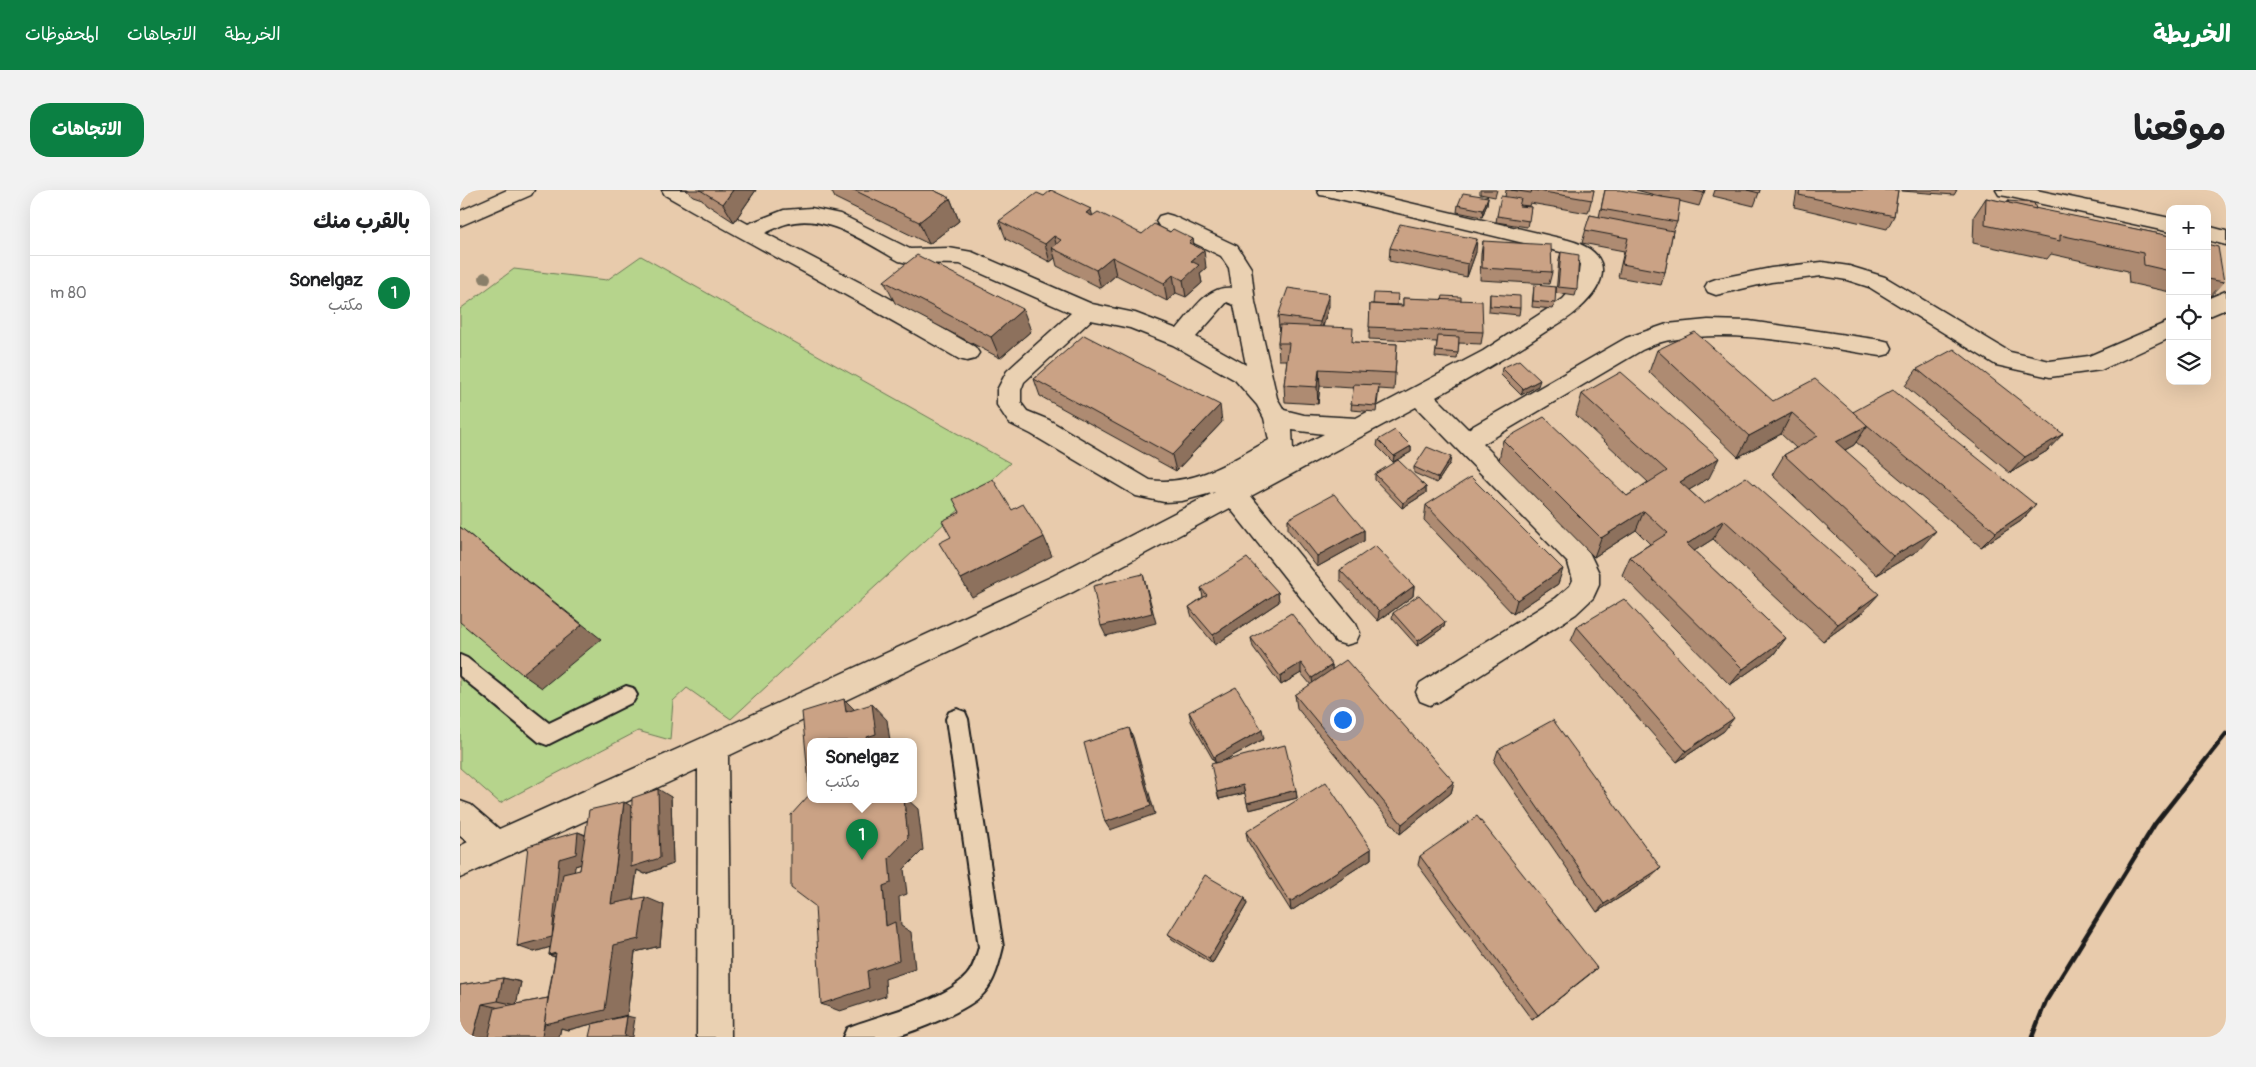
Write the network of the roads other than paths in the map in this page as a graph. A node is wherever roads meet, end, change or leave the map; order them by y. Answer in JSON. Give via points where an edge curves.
{"nodes":[{"id":1,"x":672,"y":190,"type":"edge"},
{"id":2,"x":1327,"y":190,"type":"edge"},
{"id":3,"x":2006,"y":190,"type":"edge"},
{"id":4,"x":518,"y":191,"type":"edge"},
{"id":5,"x":460,"y":219,"type":"edge"},
{"id":6,"x":1166,"y":221,"type":"dead end"},
{"id":7,"x":2166,"y":224,"type":"edge"},
{"id":8,"x":747,"y":234,"type":"junction"},
{"id":9,"x":2211,"y":234,"type":"edge"},
{"id":10,"x":2226,"y":238,"type":"edge"},
{"id":11,"x":1716,"y":287,"type":"dead end"},
{"id":12,"x":2226,"y":299,"type":"edge"},
{"id":13,"x":1244,"y":302,"type":"junction"},
{"id":14,"x":2211,"y":307,"type":"edge"},
{"id":15,"x":1087,"y":311,"type":"junction"},
{"id":16,"x":2166,"y":331,"type":"edge"},
{"id":17,"x":1181,"y":340,"type":"junction"},
{"id":18,"x":1880,"y":348,"type":"dead end"},
{"id":19,"x":967,"y":354,"type":"edge"},
{"id":20,"x":1419,"y":395,"type":"junction"},
{"id":21,"x":1271,"y":408,"type":"junction"},
{"id":22,"x":1358,"y":426,"type":"junction"},
{"id":23,"x":1466,"y":442,"type":"junction"},
{"id":24,"x":1282,"y":444,"type":"junction"},
{"id":25,"x":1273,"y":471,"type":"junction"},
{"id":26,"x":1233,"y":492,"type":"junction"},
{"id":27,"x":1346,"y":633,"type":"dead end"},
{"id":28,"x":460,"y":664,"type":"edge"},
{"id":29,"x":1430,"y":692,"type":"dead end"},
{"id":30,"x":626,"y":695,"type":"dead end"},
{"id":31,"x":957,"y":719,"type":"dead end"},
{"id":32,"x":713,"y":748,"type":"junction"},
{"id":33,"x":460,"y":816,"type":"edge"},
{"id":34,"x":496,"y":846,"type":"junction"},
{"id":35,"x":460,"y":862,"type":"edge"},
{"id":36,"x":714,"y":1037,"type":"edge"},
{"id":37,"x":856,"y":1037,"type":"edge"}],
"edges":[{"from":1,"to":8,"type":"street"},
{"from":2,"to":20,"type":"street","via":[[1568,247],[1591,261],[1589,284],[1571,304],[1491,357]]},
{"from":3,"to":7,"type":"street"},
{"from":4,"to":5,"type":"street"},
{"from":6,"to":13,"type":"street","via":[[1230,251],[1237,258]]},
{"from":8,"to":15,"type":"street","via":[[784,217],[811,215],[840,222],[907,256],[964,257]]},
{"from":8,"to":19,"type":"street","via":[[872,298]]},
{"from":9,"to":10,"type":"street"},
{"from":11,"to":16,"type":"street","via":[[1771,275],[1822,269],[1849,273],[1878,282],[2004,359],[2050,369],[2093,364]]},
{"from":12,"to":14,"type":"street"},
{"from":13,"to":17,"type":"street","via":[[1237,296],[1223,295],[1216,299]]},
{"from":13,"to":21,"type":"street"},
{"from":15,"to":17,"type":"street","via":[[1135,321]]},
{"from":15,"to":24,"type":"street","via":[[1015,377],[1009,390],[1009,405],[1018,417],[1145,489],[1162,493],[1206,486]]},
{"from":17,"to":21,"type":"street","via":[[1243,374]]},
{"from":18,"to":23,"type":"street","via":[[1749,329],[1667,332],[1634,344]]},
{"from":20,"to":22,"type":"street"},
{"from":20,"to":23,"type":"street"},
{"from":21,"to":22,"type":"street","via":[[1304,424]]},
{"from":21,"to":24,"type":"street"},
{"from":22,"to":25,"type":"street"},
{"from":23,"to":29,"type":"street","via":[[1578,556],[1587,576],[1584,591],[1566,606]]},
{"from":24,"to":25,"type":"street","via":[[1280,458]]},
{"from":25,"to":26,"type":"street"},
{"from":26,"to":27,"type":"street"},
{"from":26,"to":32,"type":"street","via":[[1063,584]]},
{"from":28,"to":30,"type":"lane","via":[[547,735]]},
{"from":31,"to":37,"type":"lane","via":[[991,947],[986,969],[972,988],[945,1004]]},
{"from":32,"to":34,"type":"street"},
{"from":32,"to":36,"type":"street"},
{"from":33,"to":34,"type":"street"},
{"from":34,"to":35,"type":"street"}]}
